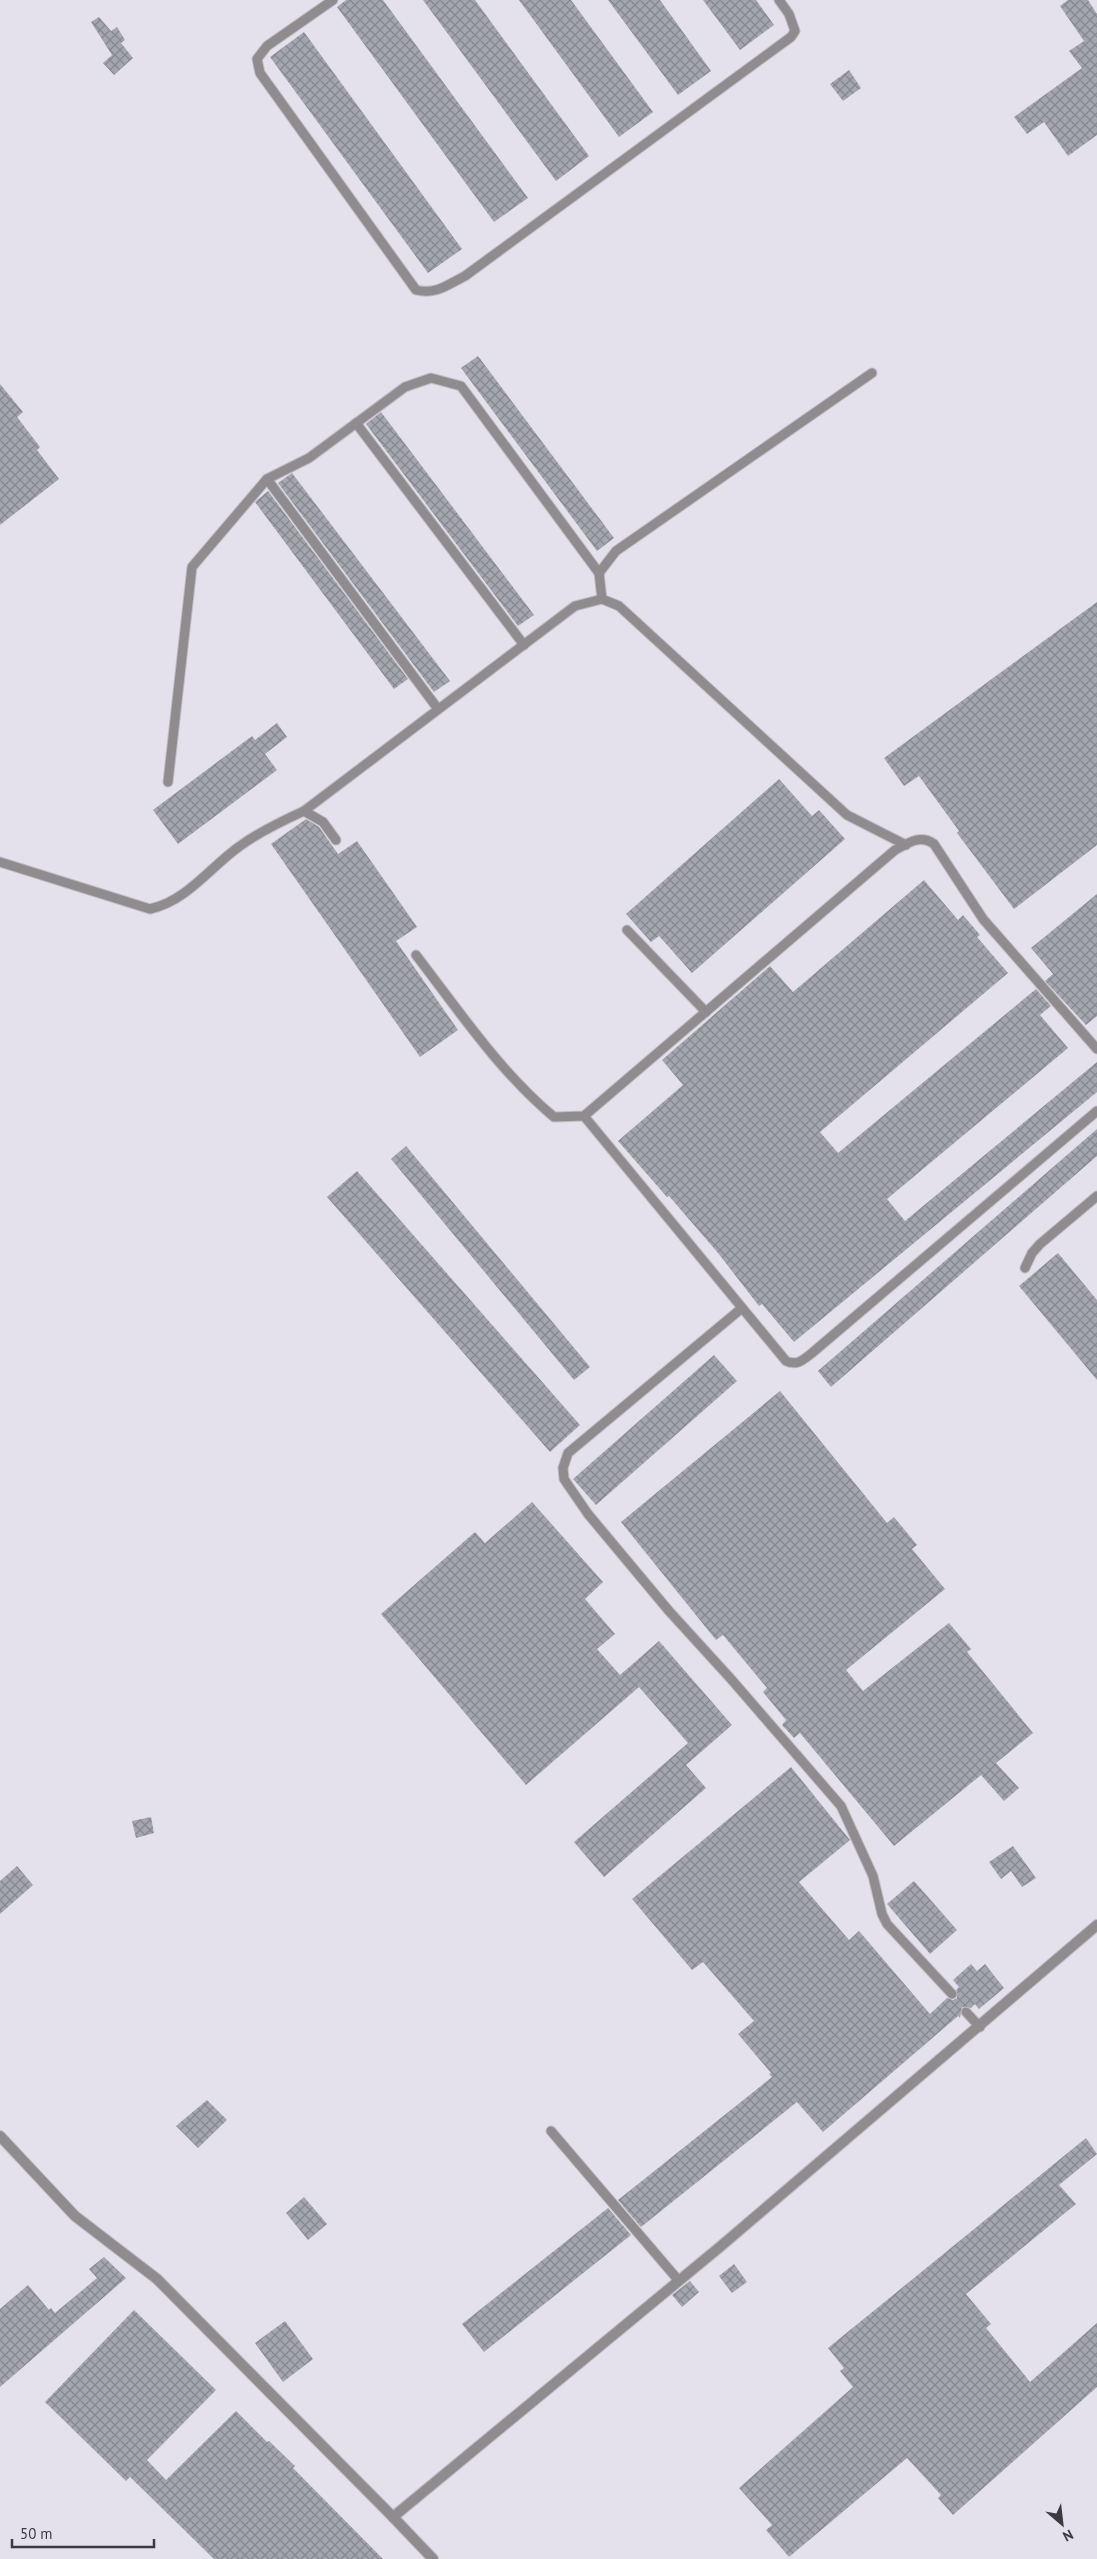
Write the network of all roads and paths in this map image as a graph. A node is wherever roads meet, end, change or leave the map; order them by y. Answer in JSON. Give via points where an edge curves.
{"nodes":[{"id":1,"x":333,"y":0,"type":"edge"},
{"id":2,"x":779,"y":0,"type":"edge"},
{"id":3,"x":872,"y":373,"type":"dead end"},
{"id":4,"x":356,"y":423,"type":"junction"},
{"id":5,"x":267,"y":479,"type":"junction"},
{"id":6,"x":599,"y":573,"type":"junction"},
{"id":7,"x":602,"y":599,"type":"junction"},
{"id":8,"x":524,"y":644,"type":"junction"},
{"id":9,"x":438,"y":709,"type":"junction"},
{"id":10,"x":168,"y":782,"type":"dead end"},
{"id":11,"x":304,"y":811,"type":"junction"},
{"id":12,"x":336,"y":840,"type":"dead end"},
{"id":13,"x":906,"y":844,"type":"junction"},
{"id":14,"x":0,"y":862,"type":"edge"},
{"id":15,"x":627,"y":930,"type":"dead end"},
{"id":16,"x":416,"y":955,"type":"dead end"},
{"id":17,"x":706,"y":1012,"type":"junction"},
{"id":18,"x":1097,"y":1049,"type":"edge"},
{"id":19,"x":1097,"y":1111,"type":"edge"},
{"id":20,"x":584,"y":1116,"type":"junction"},
{"id":21,"x":1097,"y":1196,"type":"edge"},
{"id":22,"x":1025,"y":1268,"type":"dead end"},
{"id":23,"x":742,"y":1308,"type":"junction"},
{"id":24,"x":1097,"y":1924,"type":"edge"},
{"id":25,"x":952,"y":1994,"type":"dead end"},
{"id":26,"x":966,"y":2012,"type":"dead end"},
{"id":27,"x":980,"y":2027,"type":"junction"},
{"id":28,"x":552,"y":2131,"type":"dead end"},
{"id":29,"x":0,"y":2136,"type":"edge"},
{"id":30,"x":679,"y":2281,"type":"junction"},
{"id":31,"x":392,"y":2516,"type":"junction"},
{"id":32,"x":433,"y":2559,"type":"edge"}],
"edges":[{"from":1,"to":2,"type":"lane","via":[[267,46],[257,59],[260,73],[416,290],[425,292],[435,292],[465,276],[791,37],[795,31]]},
{"from":3,"to":6,"type":"lane","via":[[616,551]]},
{"from":4,"to":5,"type":"lane","via":[[310,458]]},
{"from":4,"to":6,"type":"lane","via":[[405,387],[431,378],[461,386]]},
{"from":4,"to":8,"type":"lane"},
{"from":5,"to":9,"type":"lane"},
{"from":5,"to":10,"type":"lane","via":[[192,568]]},
{"from":6,"to":7,"type":"lane"},
{"from":7,"to":8,"type":"lane","via":[[575,606]]},
{"from":7,"to":13,"type":"lane","via":[[619,606],[847,815]]},
{"from":8,"to":9,"type":"lane"},
{"from":9,"to":11,"type":"lane"},
{"from":11,"to":12,"type":"lane","via":[[323,822]]},
{"from":11,"to":14,"type":"lane","via":[[241,845],[166,906],[150,909]]},
{"from":13,"to":17,"type":"lane"},
{"from":13,"to":18,"type":"lane","via":[[927,839],[934,844],[984,919]]},
{"from":15,"to":17,"type":"lane"},
{"from":16,"to":20,"type":"lane","via":[[481,1040],[537,1103],[554,1117]]},
{"from":17,"to":20,"type":"lane"},
{"from":19,"to":23,"type":"lane","via":[[800,1362],[786,1361]]},
{"from":20,"to":23,"type":"lane"},
{"from":21,"to":22,"type":"lane","via":[[1040,1244]]},
{"from":23,"to":25,"type":"lane","via":[[568,1453],[562,1468],[564,1479],[588,1514],[663,1603],[841,1806],[874,1876],[887,1924]]},
{"from":24,"to":27,"type":"street"},
{"from":26,"to":27,"type":"lane"},
{"from":27,"to":30,"type":"street"},
{"from":28,"to":30,"type":"lane"},
{"from":29,"to":31,"type":"street","via":[[75,2216],[157,2279]]},
{"from":30,"to":31,"type":"street"},
{"from":31,"to":32,"type":"street"}]}
